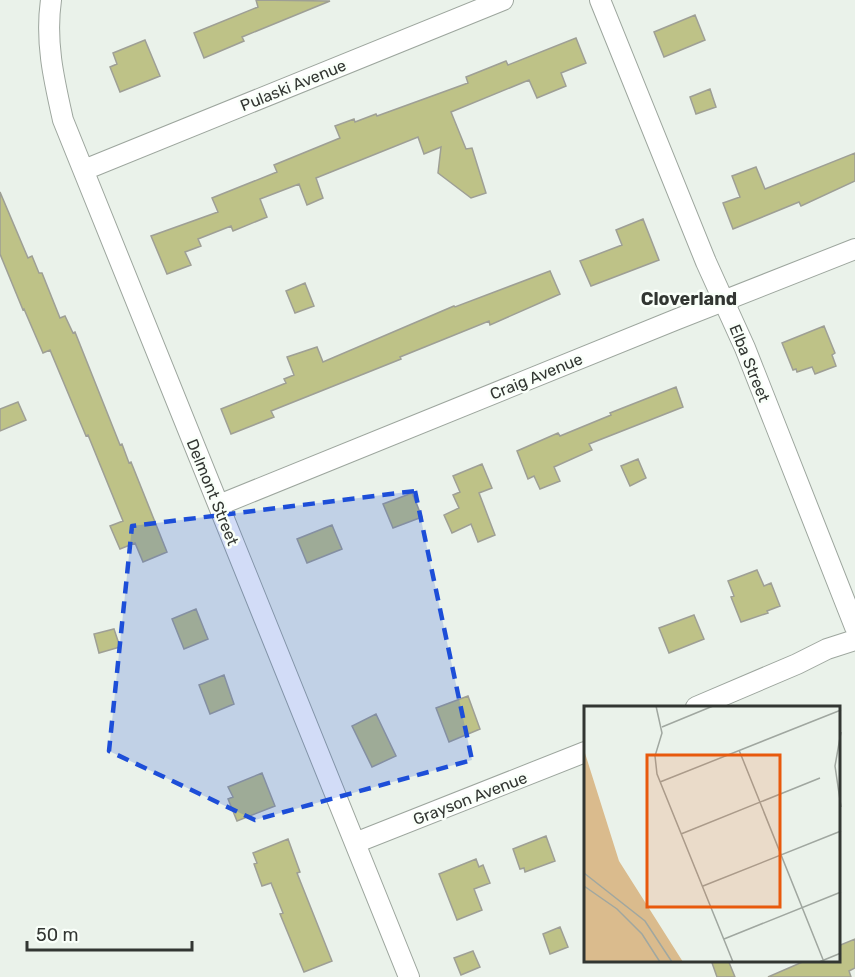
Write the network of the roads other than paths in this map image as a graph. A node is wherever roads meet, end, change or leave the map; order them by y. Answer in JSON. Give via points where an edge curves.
{"nodes":[{"id":1,"x":51,"y":0,"type":"edge"},
{"id":2,"x":503,"y":0,"type":"edge"},
{"id":3,"x":600,"y":0,"type":"edge"},
{"id":4,"x":84,"y":170,"type":"junction"},
{"id":5,"x":855,"y":249,"type":"edge"},
{"id":6,"x":724,"y":302,"type":"junction"},
{"id":7,"x":219,"y":505,"type":"junction"},
{"id":8,"x":855,"y":627,"type":"edge"},
{"id":9,"x":855,"y":640,"type":"edge"},
{"id":10,"x":698,"y":706,"type":"edge"},
{"id":11,"x":584,"y":752,"type":"edge"},
{"id":12,"x":355,"y":843,"type":"junction"},
{"id":13,"x":409,"y":977,"type":"edge"}],
"edges":[{"from":1,"to":4,"type":"street","name":"Delmont Street","via":[[51,66],[63,120]]},
{"from":2,"to":4,"type":"street","name":"Pulaski Avenue"},
{"from":3,"to":6,"type":"street","name":"Elba Street"},
{"from":4,"to":7,"type":"street","name":"Delmont Street"},
{"from":5,"to":6,"type":"street","name":"Craig Avenue"},
{"from":6,"to":7,"type":"street","name":"Craig Avenue"},
{"from":6,"to":8,"type":"street","name":"Elba Street"},
{"from":7,"to":12,"type":"street","name":"Delmont Street"},
{"from":9,"to":10,"type":"street"},
{"from":11,"to":12,"type":"street","name":"Grayson Avenue"},
{"from":12,"to":13,"type":"street","name":"Delmont Street"}]}
